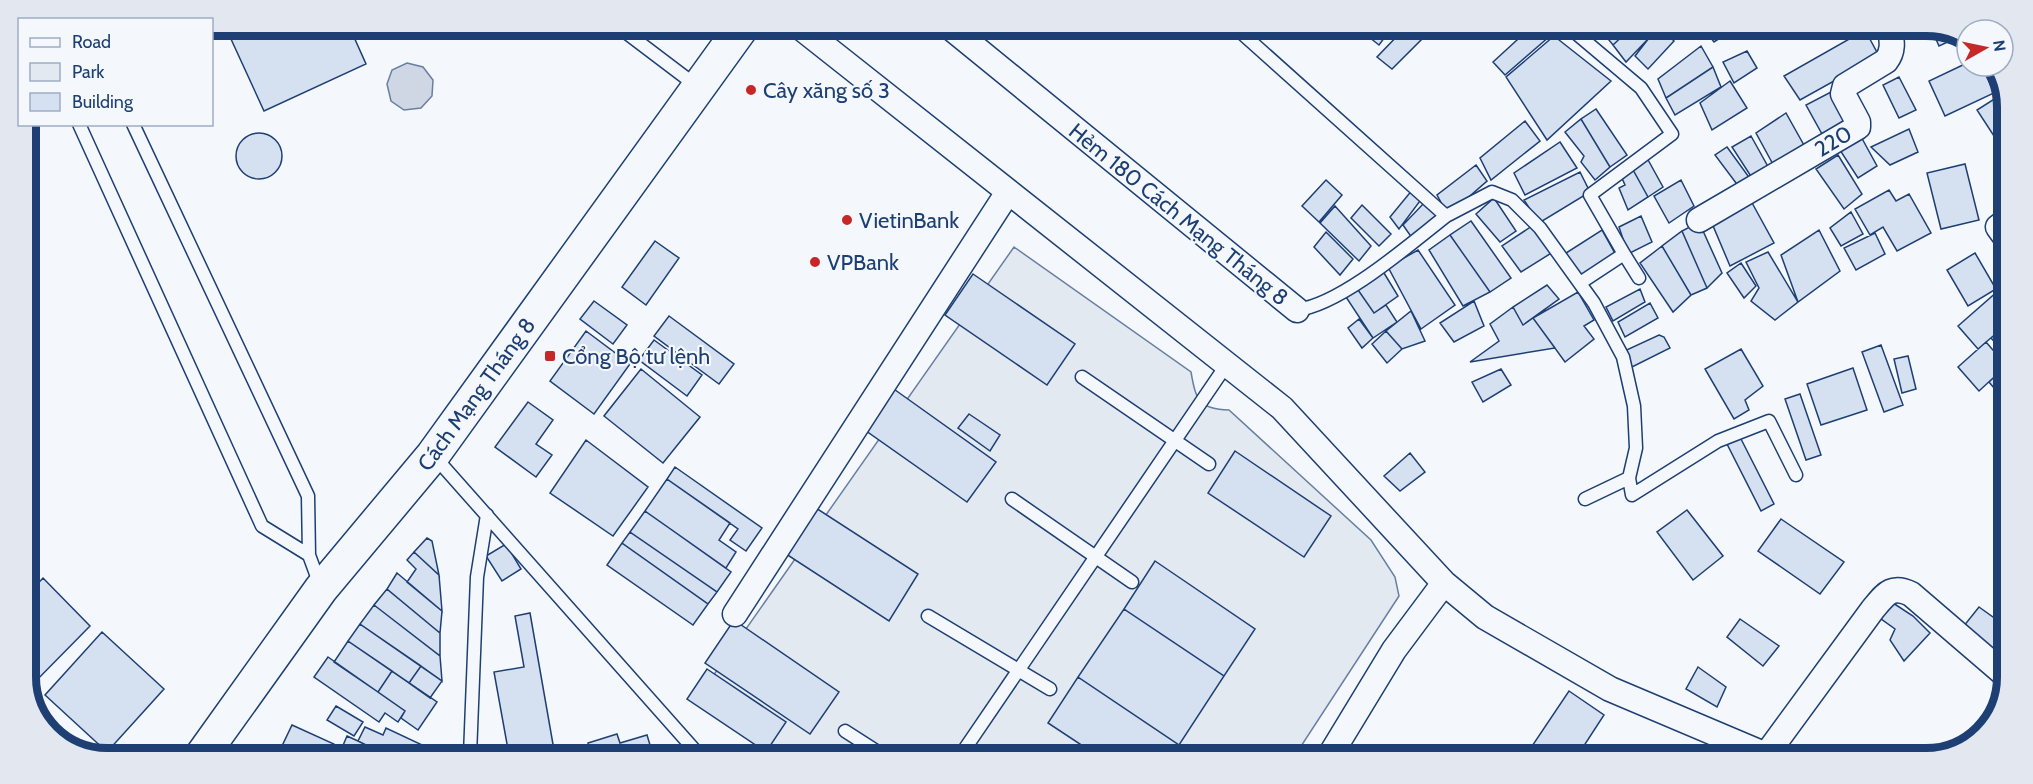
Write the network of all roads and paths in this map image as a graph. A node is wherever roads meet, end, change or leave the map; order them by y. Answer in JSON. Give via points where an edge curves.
{"nodes":[{"id":1,"x":631,"y":36,"type":"edge"},
{"id":2,"x":736,"y":36,"type":"edge"},
{"id":3,"x":811,"y":36,"type":"edge"},
{"id":4,"x":961,"y":36,"type":"edge"},
{"id":5,"x":1245,"y":36,"type":"edge"},
{"id":6,"x":1579,"y":36,"type":"edge"},
{"id":7,"x":1892,"y":36,"type":"edge"},
{"id":8,"x":699,"y":87,"type":"junction"},
{"id":9,"x":80,"y":126,"type":"edge"},
{"id":10,"x":134,"y":126,"type":"edge"},
{"id":11,"x":1008,"y":192,"type":"junction"},
{"id":12,"x":1446,"y":216,"type":"junction"},
{"id":13,"x":1700,"y":220,"type":"dead end"},
{"id":14,"x":1624,"y":254,"type":"junction"},
{"id":15,"x":1639,"y":278,"type":"dead end"},
{"id":16,"x":1580,"y":284,"type":"junction"},
{"id":17,"x":1296,"y":310,"type":"joint"},
{"id":18,"x":1227,"y":364,"type":"junction"},
{"id":19,"x":1082,"y":377,"type":"dead end"},
{"id":20,"x":1174,"y":441,"type":"junction"},
{"id":21,"x":433,"y":455,"type":"junction"},
{"id":22,"x":1209,"y":464,"type":"dead end"},
{"id":23,"x":1796,"y":475,"type":"dead end"},
{"id":24,"x":1629,"y":478,"type":"junction"},
{"id":25,"x":1012,"y":499,"type":"dead end"},
{"id":26,"x":1585,"y":499,"type":"dead end"},
{"id":27,"x":487,"y":515,"type":"junction"},
{"id":28,"x":309,"y":555,"type":"junction"},
{"id":29,"x":1096,"y":556,"type":"junction"},
{"id":30,"x":1132,"y":582,"type":"dead end"},
{"id":31,"x":1444,"y":583,"type":"junction"},
{"id":32,"x":321,"y":589,"type":"junction"},
{"id":33,"x":735,"y":614,"type":"dead end"},
{"id":34,"x":928,"y":616,"type":"dead end"},
{"id":35,"x":1997,"y":668,"type":"edge"},
{"id":36,"x":1018,"y":670,"type":"junction"},
{"id":37,"x":1050,"y":689,"type":"dead end"},
{"id":38,"x":845,"y":730,"type":"dead end"},
{"id":39,"x":206,"y":748,"type":"edge"},
{"id":40,"x":470,"y":748,"type":"edge"},
{"id":41,"x":693,"y":748,"type":"edge"},
{"id":42,"x":872,"y":748,"type":"edge"},
{"id":43,"x":965,"y":748,"type":"edge"},
{"id":44,"x":1334,"y":748,"type":"edge"},
{"id":45,"x":1747,"y":748,"type":"edge"},
{"id":46,"x":1773,"y":748,"type":"edge"}],
"edges":[{"from":1,"to":8,"type":"lane"},
{"from":2,"to":8,"type":"highway","name":"Cách Mạng Tháng 8"},
{"from":3,"to":11,"type":"street"},
{"from":4,"to":17,"type":"street","name":"Hẻm 180 Cách Mạng Tháng 8"},
{"from":5,"to":12,"type":"lane"},
{"from":6,"to":14,"type":"lane","via":[[1641,88],[1672,134],[1590,195]]},
{"from":7,"to":13,"type":"street","name":"220","via":[[1892,50],[1886,61],[1843,90],[1857,128]]},
{"from":8,"to":21,"type":"highway","name":"Cách Mạng Tháng 8"},
{"from":9,"to":28,"type":"lane","via":[[262,526]]},
{"from":10,"to":28,"type":"lane","via":[[308,496]]},
{"from":11,"to":18,"type":"street"},
{"from":11,"to":33,"type":"street"},
{"from":12,"to":16,"type":"lane","name":"Hẻm 180 Cách Mạng Tháng 8","via":[[1492,192],[1512,200],[1533,220]]},
{"from":12,"to":17,"type":"lane","name":"Hẻm 180 Cách Mạng Tháng 8","via":[[1348,289],[1315,306]]},
{"from":14,"to":15,"type":"lane"},
{"from":14,"to":16,"type":"lane"},
{"from":16,"to":24,"type":"lane","name":"Hẻm 180 Cách Mạng Tháng 8","via":[[1623,357],[1635,406],[1635,448]]},
{"from":18,"to":20,"type":"lane"},
{"from":18,"to":31,"type":"street","via":[[1282,408]]},
{"from":19,"to":20,"type":"lane"},
{"from":20,"to":22,"type":"lane"},
{"from":20,"to":29,"type":"lane"},
{"from":21,"to":27,"type":"lane"},
{"from":21,"to":32,"type":"highway","name":"Cách Mạng Tháng 8"},
{"from":23,"to":24,"type":"lane","via":[[1769,421],[1718,441],[1632,495]]},
{"from":24,"to":26,"type":"lane"},
{"from":25,"to":29,"type":"lane"},
{"from":27,"to":40,"type":"lane","via":[[477,577]]},
{"from":27,"to":41,"type":"lane"},
{"from":28,"to":32,"type":"lane"},
{"from":29,"to":30,"type":"lane"},
{"from":29,"to":36,"type":"lane"},
{"from":31,"to":44,"type":"street","via":[[1394,650]]},
{"from":31,"to":45,"type":"street","via":[[1485,617],[1610,688]]},
{"from":32,"to":39,"type":"highway","name":"Cách Mạng Tháng 8"},
{"from":34,"to":36,"type":"lane"},
{"from":35,"to":46,"type":"street","via":[[1911,594],[1892,590],[1873,609]]},
{"from":36,"to":37,"type":"lane"},
{"from":36,"to":43,"type":"lane"},
{"from":38,"to":42,"type":"lane"}]}
